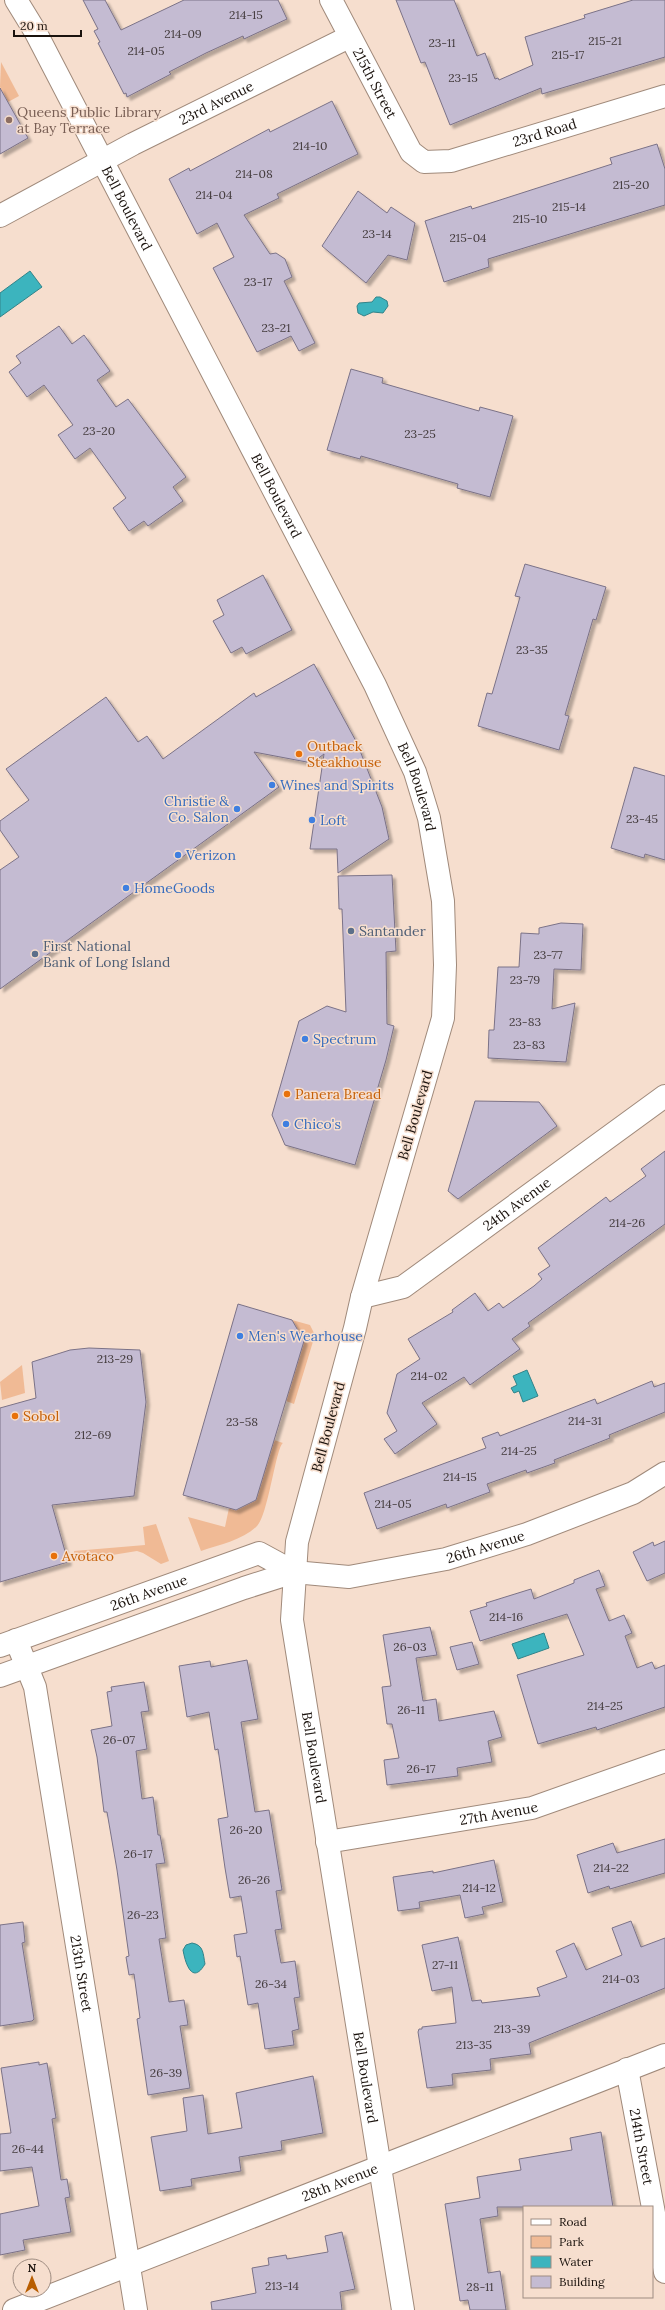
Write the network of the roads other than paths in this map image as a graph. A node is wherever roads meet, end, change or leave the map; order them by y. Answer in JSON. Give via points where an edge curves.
{"nodes":[{"id":1,"x":16,"y":0,"type":"edge"},
{"id":2,"x":331,"y":0,"type":"edge"},
{"id":3,"x":349,"y":37,"type":"junction"},
{"id":4,"x":665,"y":96,"type":"edge"},
{"id":5,"x":102,"y":161,"type":"junction"},
{"id":6,"x":424,"y":162,"type":"joint"},
{"id":7,"x":0,"y":216,"type":"edge"},
{"id":8,"x":665,"y":1096,"type":"edge"},
{"id":9,"x":362,"y":1297,"type":"junction"},
{"id":10,"x":665,"y":1473,"type":"edge"},
{"id":11,"x":294,"y":1572,"type":"junction"},
{"id":12,"x":8,"y":1643,"type":"edge"},
{"id":13,"x":26,"y":1666,"type":"junction"},
{"id":14,"x":0,"y":1676,"type":"edge"},
{"id":15,"x":665,"y":1761,"type":"edge"},
{"id":16,"x":327,"y":1842,"type":"junction"},
{"id":17,"x":665,"y":2054,"type":"edge"},
{"id":18,"x":627,"y":2069,"type":"junction"},
{"id":19,"x":379,"y":2166,"type":"junction"},
{"id":20,"x":653,"y":2206,"type":"edge"},
{"id":21,"x":653,"y":2208,"type":"edge"},
{"id":22,"x":128,"y":2265,"type":"junction"},
{"id":23,"x":665,"y":2272,"type":"edge"},
{"id":24,"x":14,"y":2310,"type":"edge"},
{"id":25,"x":136,"y":2310,"type":"edge"},
{"id":26,"x":403,"y":2310,"type":"edge"}],
"edges":[{"from":1,"to":5,"type":"street","name":"Bell Boulevard","via":[[35,31]]},
{"from":2,"to":3,"type":"street","name":"215th Street"},
{"from":3,"to":5,"type":"street","name":"23rd Avenue"},
{"from":3,"to":6,"type":"street","name":"215th Street","via":[[411,152]]},
{"from":4,"to":6,"type":"street","name":"23rd Road","via":[[451,161]]},
{"from":5,"to":7,"type":"street","name":"23rd Avenue"},
{"from":5,"to":9,"type":"street","name":"Bell Boulevard","via":[[375,685],[415,772],[429,818],[442,901],[445,965],[442,1018]]},
{"from":8,"to":9,"type":"street","name":"24th Avenue","via":[[404,1287]]},
{"from":9,"to":11,"type":"street","name":"Bell Boulevard","via":[[297,1542]]},
{"from":10,"to":11,"type":"street","name":"26th Avenue","via":[[619,1498],[527,1534],[446,1560],[349,1577]]},
{"from":11,"to":12,"type":"street","name":"26th Avenue","via":[[259,1553]]},
{"from":11,"to":13,"type":"street","name":"26th Avenue"},
{"from":11,"to":16,"type":"street","name":"Bell Boulevard","via":[[292,1620]]},
{"from":12,"to":13,"type":"street","name":"213th Street"},
{"from":13,"to":14,"type":"street","name":"26th Avenue"},
{"from":13,"to":22,"type":"street","name":"213th Street","via":[[35,1687]]},
{"from":15,"to":16,"type":"street","name":"27th Avenue","via":[[532,1808]]},
{"from":16,"to":19,"type":"street","name":"Bell Boulevard"},
{"from":17,"to":18,"type":"street","name":"28th Avenue"},
{"from":18,"to":19,"type":"street","name":"28th Avenue"},
{"from":18,"to":20,"type":"street","name":"214th Street"},
{"from":19,"to":22,"type":"street","name":"28th Avenue"},
{"from":19,"to":26,"type":"street","name":"Bell Boulevard"},
{"from":21,"to":23,"type":"street","name":"214th Street"},
{"from":22,"to":24,"type":"street","name":"28th Avenue"},
{"from":22,"to":25,"type":"street","name":"213th Street"}]}
